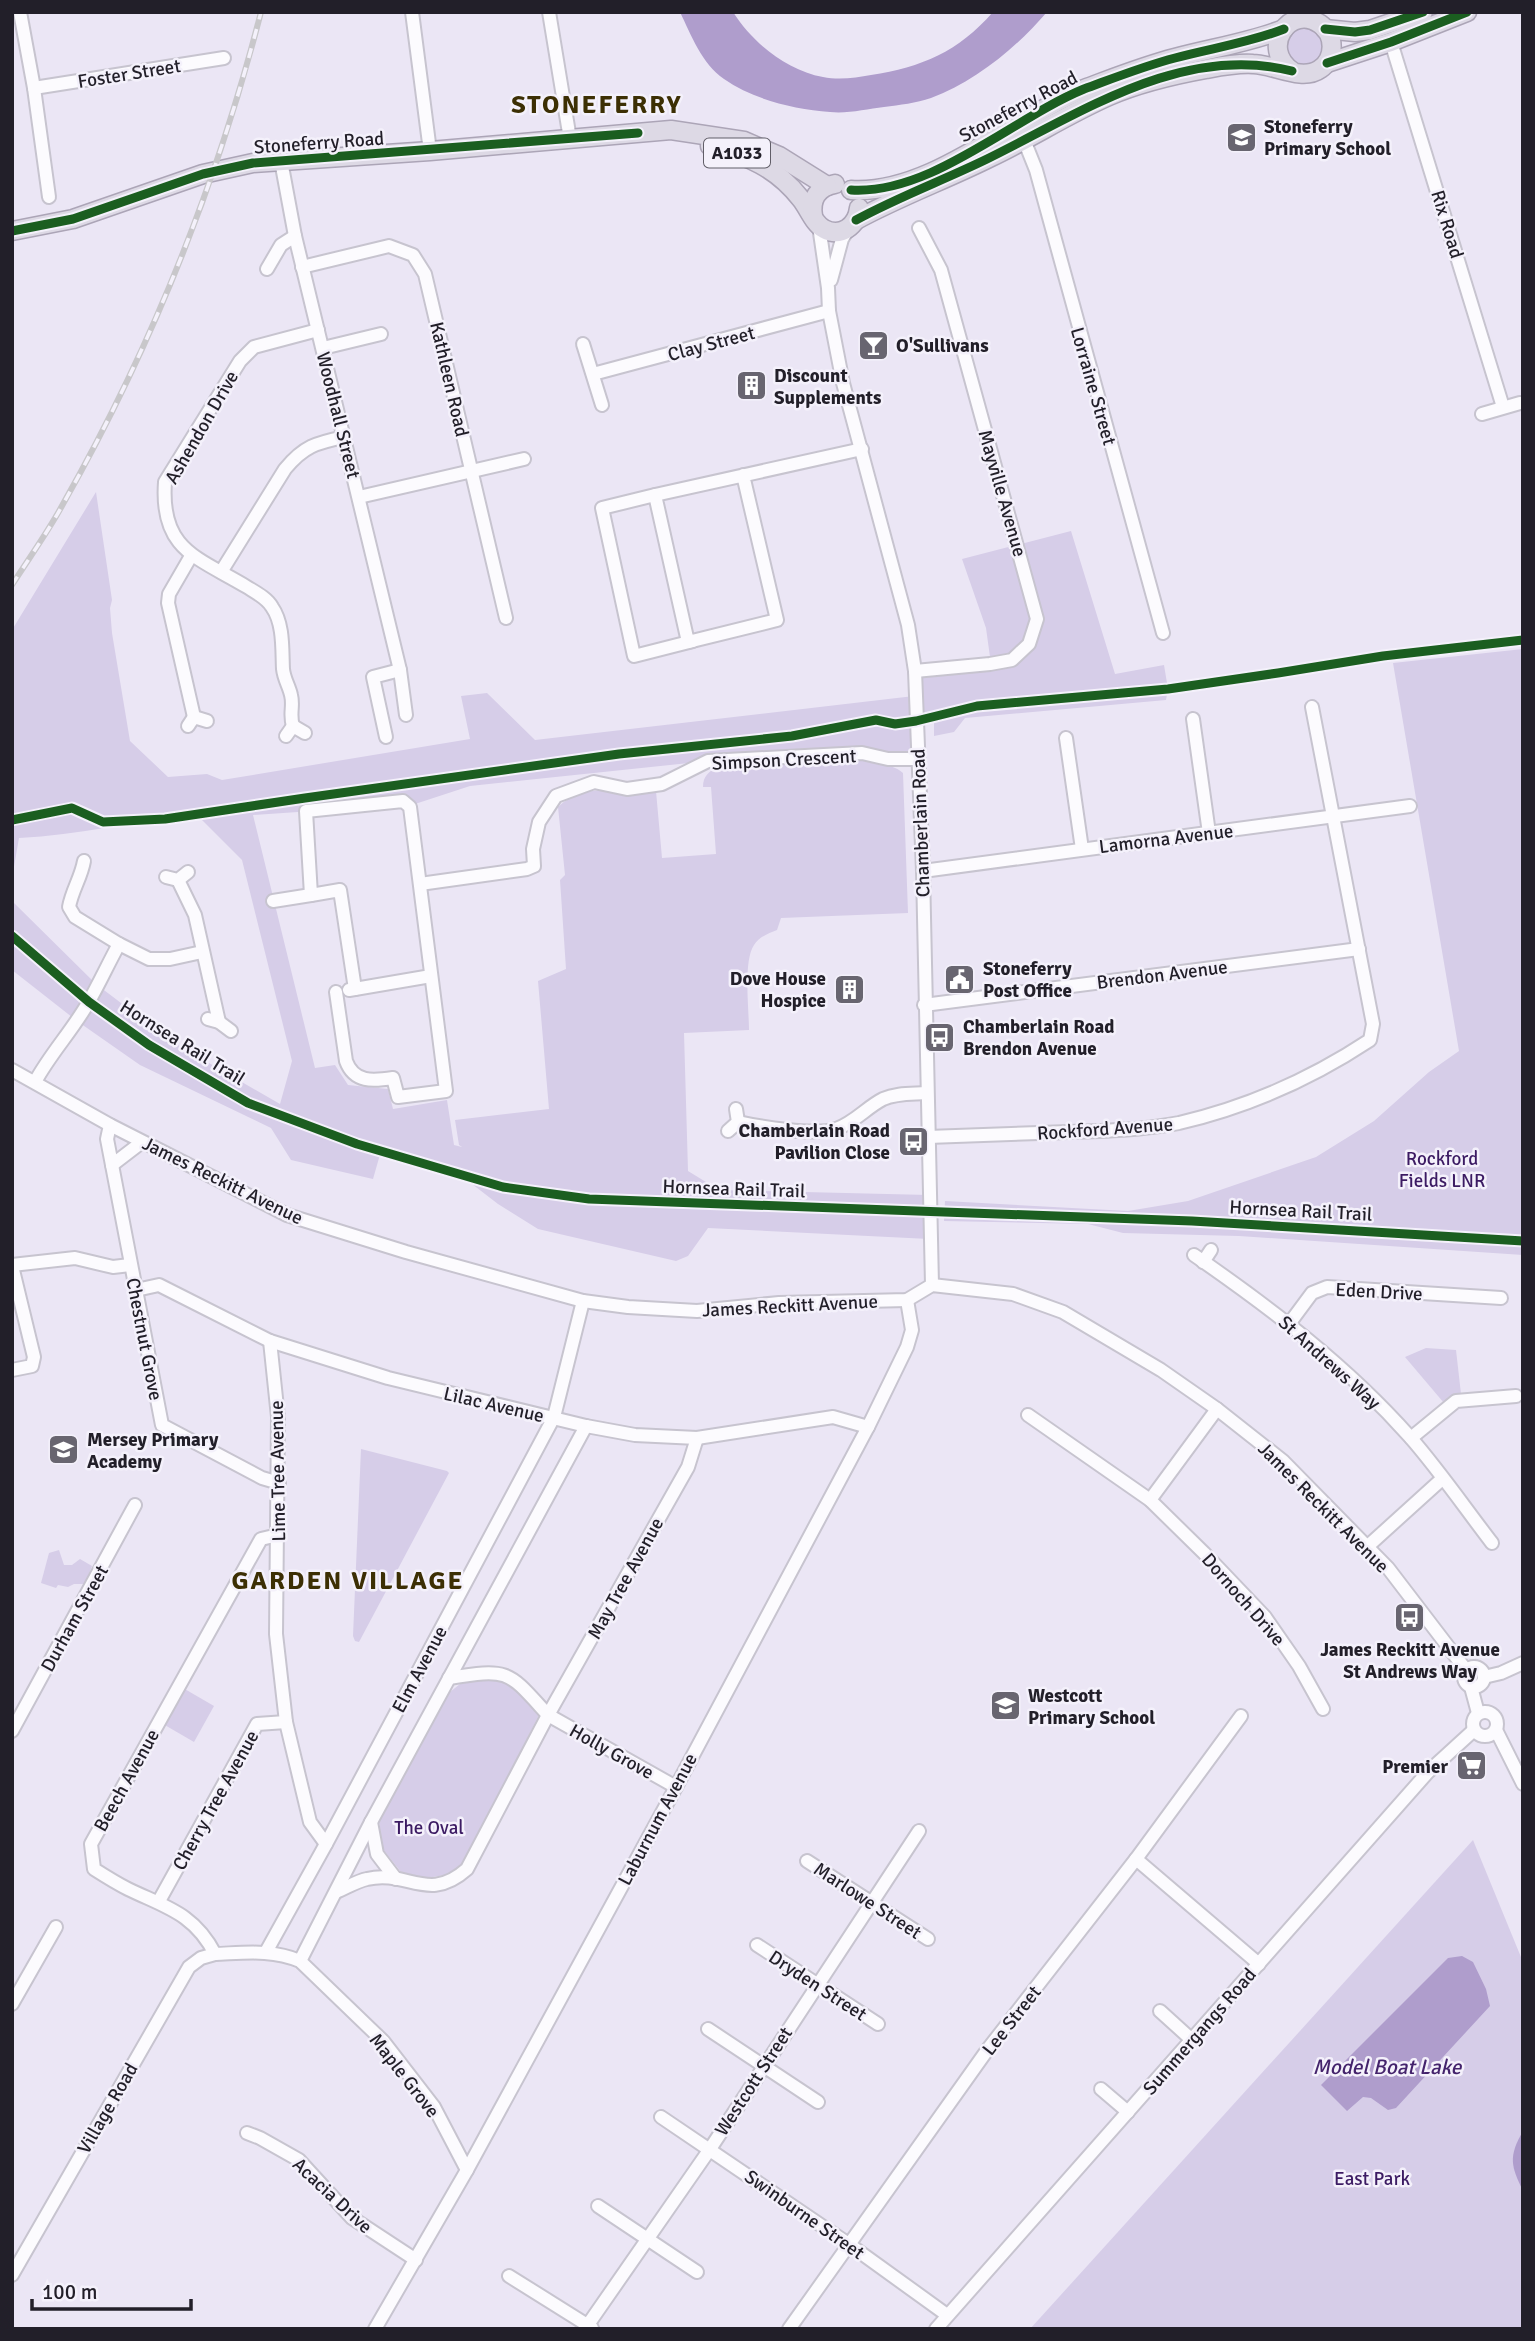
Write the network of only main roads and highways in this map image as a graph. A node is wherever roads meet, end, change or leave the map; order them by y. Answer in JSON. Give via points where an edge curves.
{"nodes":[{"id":1,"x":1423,"y":12,"type":"edge"},
{"id":2,"x":1467,"y":12,"type":"edge"},
{"id":3,"x":1283,"y":29,"type":"junction"},
{"id":4,"x":1325,"y":29,"type":"junction"},
{"id":5,"x":1327,"y":63,"type":"junction"},
{"id":6,"x":1292,"y":71,"type":"junction"},
{"id":7,"x":638,"y":133,"type":"junction"},
{"id":8,"x":827,"y":186,"type":"junction"},
{"id":9,"x":851,"y":190,"type":"junction"},
{"id":10,"x":816,"y":220,"type":"junction"},
{"id":11,"x":853,"y":224,"type":"junction"},
{"id":12,"x":12,"y":231,"type":"edge"}],
"edges":[{"from":1,"to":4,"type":"highway","via":[[1370,30]]},
{"from":2,"to":5,"type":"highway"},
{"from":3,"to":4,"type":"highway","via":[[1303,19]]},
{"from":3,"to":6,"type":"highway","via":[[1278,52]]},
{"from":3,"to":9,"type":"highway","name":"Stoneferry Road","via":[[1124,74],[1054,104],[917,177],[880,189]]},
{"from":4,"to":5,"type":"highway","via":[[1332,46]]},
{"from":5,"to":6,"type":"highway","via":[[1313,73]]},
{"from":6,"to":11,"type":"highway","name":"Stoneferry Road","via":[[1236,64],[1183,73],[1110,96]]},
{"from":7,"to":8,"type":"highway","name":"Stoneferry Road","number":"A1033","via":[[690,132],[744,141]]},
{"from":7,"to":10,"type":"highway","name":"Stoneferry Road","number":"A1033","via":[[712,146],[760,162],[785,181]]},
{"from":7,"to":12,"type":"highway","name":"Stoneferry Road","number":"A1033","via":[[221,169],[92,214]]},
{"from":8,"to":9,"type":"highway"},
{"from":8,"to":10,"type":"highway","via":[[813,201]]},
{"from":9,"to":11,"type":"highway","via":[[859,204]]},
{"from":10,"to":11,"type":"highway","via":[[834,232]]}]}
